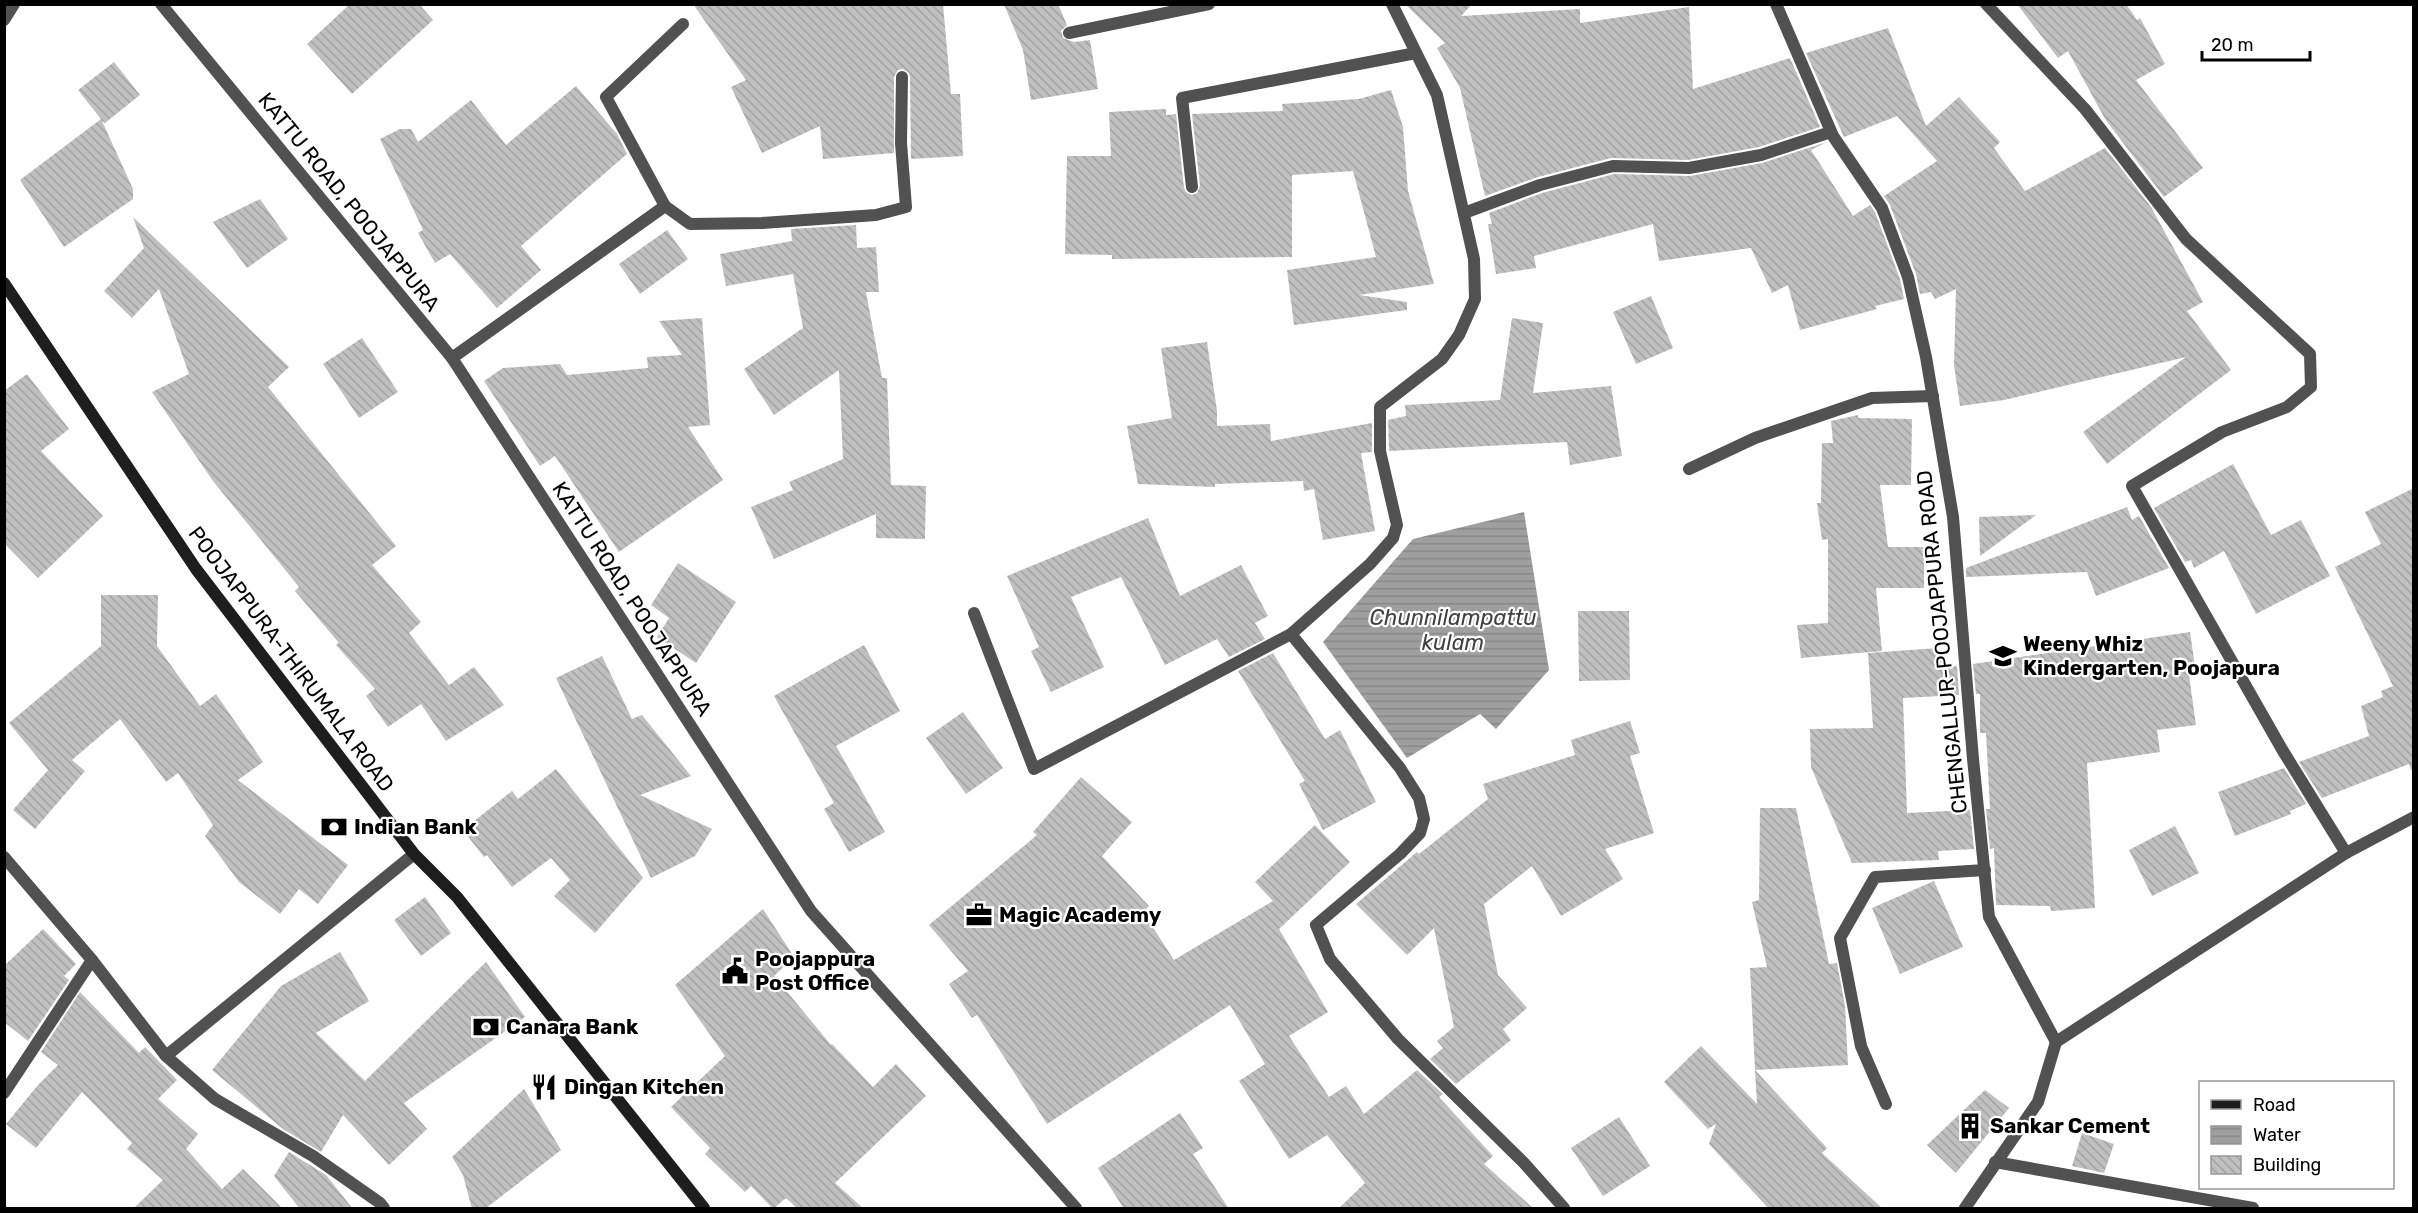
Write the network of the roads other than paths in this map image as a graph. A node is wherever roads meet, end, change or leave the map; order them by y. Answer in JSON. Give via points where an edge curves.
{"nodes":[{"id":1,"x":14,"y":4,"type":"edge"},
{"id":2,"x":161,"y":4,"type":"edge"},
{"id":3,"x":1209,"y":4,"type":"edge"},
{"id":4,"x":1392,"y":4,"type":"edge"},
{"id":5,"x":1776,"y":4,"type":"edge"},
{"id":6,"x":1986,"y":4,"type":"edge"},
{"id":7,"x":4,"y":20,"type":"edge"},
{"id":8,"x":683,"y":24,"type":"dead end"},
{"id":9,"x":1069,"y":33,"type":"dead end"},
{"id":10,"x":1416,"y":53,"type":"junction"},
{"id":11,"x":902,"y":77,"type":"dead end"},
{"id":12,"x":1831,"y":132,"type":"junction"},
{"id":13,"x":1192,"y":187,"type":"dead end"},
{"id":14,"x":665,"y":206,"type":"junction"},
{"id":15,"x":1464,"y":213,"type":"junction"},
{"id":16,"x":4,"y":283,"type":"edge"},
{"id":17,"x":452,"y":358,"type":"junction"},
{"id":18,"x":1933,"y":396,"type":"junction"},
{"id":19,"x":1689,"y":469,"type":"dead end"},
{"id":20,"x":974,"y":612,"type":"dead end"},
{"id":21,"x":1291,"y":634,"type":"junction"},
{"id":22,"x":2414,"y":817,"type":"edge"},
{"id":23,"x":2346,"y":852,"type":"junction"},
{"id":24,"x":414,"y":854,"type":"junction"},
{"id":25,"x":4,"y":857,"type":"edge"},
{"id":26,"x":1984,"y":870,"type":"junction"},
{"id":27,"x":92,"y":960,"type":"junction"},
{"id":28,"x":2056,"y":1042,"type":"junction"},
{"id":29,"x":166,"y":1056,"type":"junction"},
{"id":30,"x":4,"y":1093,"type":"edge"},
{"id":31,"x":1886,"y":1104,"type":"dead end"},
{"id":32,"x":1995,"y":1162,"type":"junction"},
{"id":33,"x":384,"y":1209,"type":"edge"},
{"id":34,"x":704,"y":1209,"type":"edge"},
{"id":35,"x":1076,"y":1209,"type":"edge"},
{"id":36,"x":1564,"y":1209,"type":"edge"},
{"id":37,"x":1965,"y":1209,"type":"edge"},
{"id":38,"x":2253,"y":1209,"type":"edge"}],
"edges":[{"from":1,"to":7,"type":"street"},
{"from":2,"to":17,"type":"street","name":"KATTU ROAD, POOJAPPURA"},
{"from":3,"to":9,"type":"street"},
{"from":4,"to":10,"type":"street"},
{"from":5,"to":12,"type":"street","name":"CHENGALLUR-POOJAPPURA ROAD"},
{"from":6,"to":23,"type":"street","via":[[2085,109],[2186,239],[2310,354],[2311,387],[2287,407],[2222,432],[2132,486],[2283,751]]},
{"from":8,"to":14,"type":"street","via":[[606,97]]},
{"from":10,"to":13,"type":"street","via":[[1182,98]]},
{"from":10,"to":15,"type":"street","via":[[1437,95]]},
{"from":11,"to":14,"type":"street","via":[[901,143],[906,207],[876,215],[690,225]]},
{"from":12,"to":15,"type":"street","via":[[1761,156],[1689,168],[1613,166],[1540,185]]},
{"from":12,"to":18,"type":"street","name":"CHENGALLUR-POOJAPPURA ROAD","via":[[1882,208],[1908,277]]},
{"from":14,"to":17,"type":"street"},
{"from":15,"to":21,"type":"street","via":[[1474,259],[1475,299],[1459,335],[1442,359],[1380,406],[1380,451],[1396,525],[1393,538],[1370,564]]},
{"from":16,"to":24,"type":"main road","name":"POOJAPPURA-THIRUMALA ROAD","via":[[196,569]]},
{"from":17,"to":35,"type":"street","name":"KATTU ROAD, POOJAPPURA","via":[[811,911]]},
{"from":18,"to":19,"type":"street","via":[[1872,398],[1755,438]]},
{"from":18,"to":26,"type":"street","name":"CHENGALLUR-POOJAPPURA ROAD","via":[[1953,517]]},
{"from":20,"to":21,"type":"street","via":[[1034,770]]},
{"from":21,"to":36,"type":"street","via":[[1400,768],[1419,798],[1424,819],[1420,832],[1400,854],[1316,925],[1330,959],[1398,1039],[1524,1163]]},
{"from":22,"to":23,"type":"street"},
{"from":23,"to":28,"type":"street"},
{"from":24,"to":29,"type":"street"},
{"from":24,"to":34,"type":"main road","name":"POOJAPPURA-THIRUMALA ROAD","via":[[457,897]]},
{"from":25,"to":27,"type":"street"},
{"from":26,"to":28,"type":"street","name":"CHENGALLUR-POOJAPPURA ROAD","via":[[1989,917]]},
{"from":26,"to":31,"type":"street","via":[[1875,877],[1840,938],[1861,1046]]},
{"from":27,"to":29,"type":"street"},
{"from":27,"to":30,"type":"street"},
{"from":28,"to":32,"type":"street","via":[[2038,1102]]},
{"from":29,"to":33,"type":"street","via":[[215,1099],[313,1156]]},
{"from":32,"to":37,"type":"street"},
{"from":32,"to":38,"type":"street"}]}
